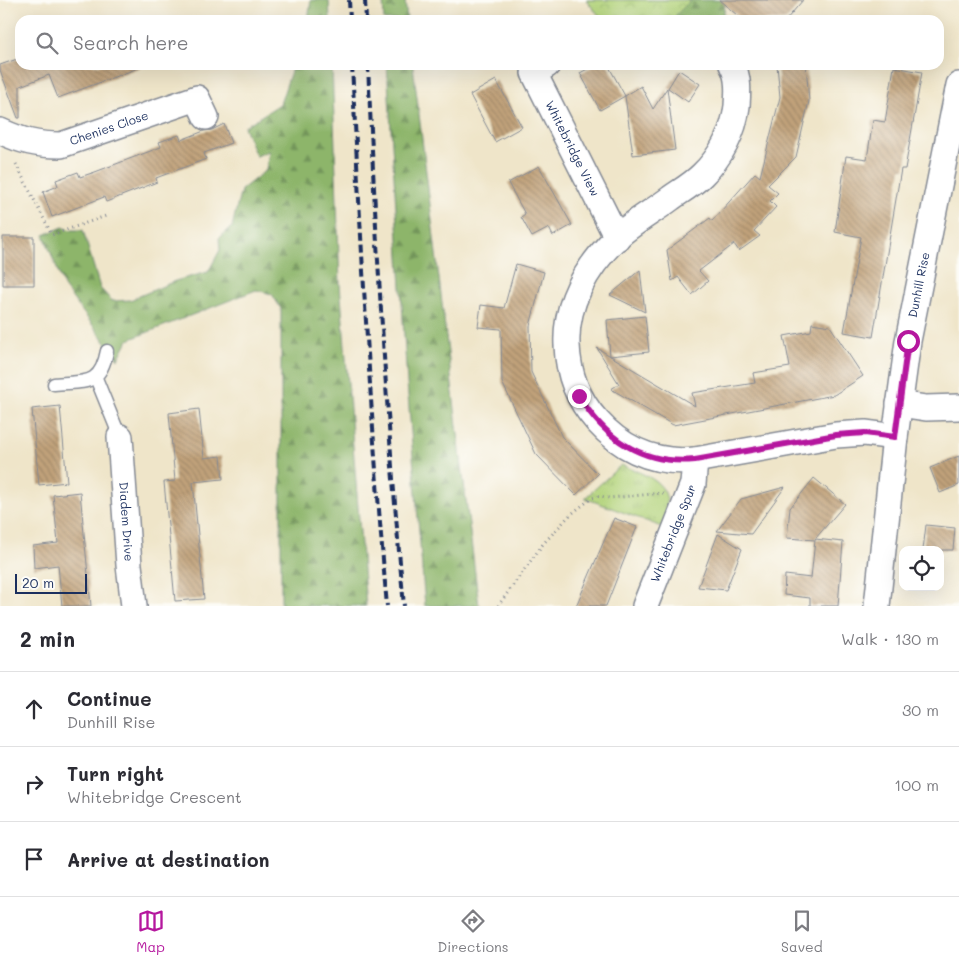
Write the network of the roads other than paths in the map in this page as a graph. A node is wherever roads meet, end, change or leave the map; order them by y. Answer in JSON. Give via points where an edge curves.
{"nodes":[{"id":1,"x":539,"y":70,"type":"edge"},
{"id":2,"x":735,"y":70,"type":"edge"},
{"id":3,"x":959,"y":85,"type":"edge"},
{"id":4,"x":206,"y":117,"type":"dead end"},
{"id":5,"x":0,"y":131,"type":"edge"},
{"id":6,"x":617,"y":238,"type":"junction"},
{"id":7,"x":107,"y":351,"type":"dead end"},
{"id":8,"x":96,"y":378,"type":"junction"},
{"id":9,"x":54,"y":384,"type":"dead end"},
{"id":10,"x":900,"y":404,"type":"junction"},
{"id":11,"x":959,"y":407,"type":"edge"},
{"id":12,"x":120,"y":437,"type":"joint"},
{"id":13,"x":895,"y":437,"type":"junction"},
{"id":14,"x":694,"y":472,"type":"junction"},
{"id":15,"x":134,"y":606,"type":"edge"},
{"id":16,"x":646,"y":606,"type":"edge"},
{"id":17,"x":877,"y":606,"type":"edge"}],
"edges":[{"from":1,"to":6,"type":"street","name":"Whitebridge View","via":[[534,73]]},
{"from":2,"to":6,"type":"street","via":[[739,89],[735,117],[724,148],[702,176]]},
{"from":3,"to":10,"type":"street","name":"Dunhill Rise","via":[[908,341]]},
{"from":4,"to":5,"type":"street","name":"Chenies Close","via":[[197,98],[61,145],[40,145]]},
{"from":6,"to":14,"type":"street","via":[[584,277],[575,295],[566,336],[572,376],[590,413],[619,441],[637,451],[677,462]]},
{"from":7,"to":8,"type":"lane","via":[[104,366]]},
{"from":8,"to":9,"type":"lane"},
{"from":8,"to":12,"type":"lane"},
{"from":10,"to":11,"type":"street","via":[[926,408]]},
{"from":10,"to":13,"type":"street","name":"Dunhill Rise"},
{"from":12,"to":15,"type":"street","name":"Diadem Drive"},
{"from":13,"to":14,"type":"street","via":[[865,433],[836,435]]},
{"from":13,"to":17,"type":"street","name":"Dunhill Rise"},
{"from":14,"to":16,"type":"street","name":"Whitebridge Spur"}]}
